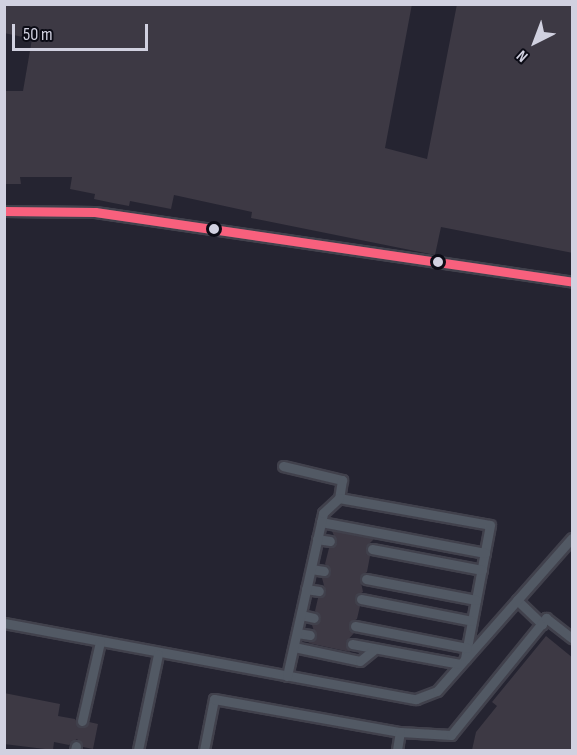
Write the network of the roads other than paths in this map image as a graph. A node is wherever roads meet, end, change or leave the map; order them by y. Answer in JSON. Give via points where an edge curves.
{"nodes":[{"id":1,"x":4,"y":211,"type":"edge"},
{"id":2,"x":573,"y":282,"type":"edge"},
{"id":3,"x":283,"y":466,"type":"dead end"},
{"id":4,"x":339,"y":498,"type":"junction"},
{"id":5,"x":321,"y":522,"type":"junction"},
{"id":6,"x":573,"y":538,"type":"edge"},
{"id":7,"x":317,"y":539,"type":"junction"},
{"id":8,"x":330,"y":542,"type":"dead end"},
{"id":9,"x":372,"y":549,"type":"dead end"},
{"id":10,"x":485,"y":553,"type":"junction"},
{"id":11,"x":311,"y":569,"type":"junction"},
{"id":12,"x":482,"y":570,"type":"junction"},
{"id":13,"x":324,"y":571,"type":"dead end"},
{"id":14,"x":366,"y":579,"type":"dead end"},
{"id":15,"x":306,"y":589,"type":"junction"},
{"id":16,"x":319,"y":591,"type":"dead end"},
{"id":17,"x":361,"y":599,"type":"dead end"},
{"id":18,"x":476,"y":600,"type":"junction"},
{"id":19,"x":517,"y":600,"type":"junction"},
{"id":20,"x":301,"y":615,"type":"junction"},
{"id":21,"x":314,"y":618,"type":"dead end"},
{"id":22,"x":472,"y":621,"type":"junction"},
{"id":23,"x":4,"y":623,"type":"edge"},
{"id":24,"x":542,"y":624,"type":"junction"},
{"id":25,"x":356,"y":626,"type":"dead end"},
{"id":26,"x":297,"y":633,"type":"junction"},
{"id":27,"x":310,"y":635,"type":"dead end"},
{"id":28,"x":573,"y":638,"type":"edge"},
{"id":29,"x":100,"y":642,"type":"junction"},
{"id":30,"x":352,"y":644,"type":"dead end"},
{"id":31,"x":294,"y":647,"type":"junction"},
{"id":32,"x":467,"y":648,"type":"junction"},
{"id":33,"x":375,"y":649,"type":"junction"},
{"id":34,"x":158,"y":654,"type":"junction"},
{"id":35,"x":463,"y":662,"type":"junction"},
{"id":36,"x":287,"y":676,"type":"junction"},
{"id":37,"x":82,"y":721,"type":"dead end"},
{"id":38,"x":400,"y":732,"type":"junction"},
{"id":39,"x":138,"y":750,"type":"edge"},
{"id":40,"x":204,"y":750,"type":"edge"},
{"id":41,"x":397,"y":750,"type":"edge"}],
"edges":[{"from":1,"to":2,"type":"lane","via":[[95,212]]},
{"from":3,"to":4,"type":"lane","via":[[342,480]]},
{"from":4,"to":5,"type":"lane","via":[[323,513]]},
{"from":4,"to":10,"type":"lane","via":[[490,525]]},
{"from":5,"to":7,"type":"lane"},
{"from":5,"to":10,"type":"lane"},
{"from":6,"to":19,"type":"lane"},
{"from":7,"to":8,"type":"lane"},
{"from":7,"to":11,"type":"lane"},
{"from":9,"to":12,"type":"lane"},
{"from":10,"to":12,"type":"lane"},
{"from":11,"to":13,"type":"lane"},
{"from":11,"to":15,"type":"lane"},
{"from":12,"to":18,"type":"lane"},
{"from":14,"to":18,"type":"lane"},
{"from":15,"to":16,"type":"lane"},
{"from":15,"to":20,"type":"lane"},
{"from":17,"to":22,"type":"lane"},
{"from":18,"to":22,"type":"lane"},
{"from":19,"to":24,"type":"lane"},
{"from":19,"to":35,"type":"lane"},
{"from":20,"to":21,"type":"lane"},
{"from":20,"to":26,"type":"lane"},
{"from":22,"to":32,"type":"lane"},
{"from":23,"to":29,"type":"lane"},
{"from":24,"to":28,"type":"lane","via":[[546,618]]},
{"from":24,"to":38,"type":"lane","via":[[451,735]]},
{"from":25,"to":32,"type":"lane"},
{"from":26,"to":27,"type":"lane"},
{"from":26,"to":31,"type":"lane"},
{"from":29,"to":34,"type":"lane"},
{"from":29,"to":37,"type":"lane"},
{"from":30,"to":33,"type":"lane"},
{"from":31,"to":33,"type":"lane","via":[[360,661]]},
{"from":31,"to":36,"type":"lane"},
{"from":32,"to":35,"type":"lane"},
{"from":33,"to":35,"type":"lane"},
{"from":34,"to":36,"type":"lane"},
{"from":34,"to":39,"type":"lane"},
{"from":35,"to":36,"type":"lane","via":[[437,691],[416,699]]},
{"from":38,"to":40,"type":"lane","via":[[214,699]]},
{"from":38,"to":41,"type":"lane"}]}
